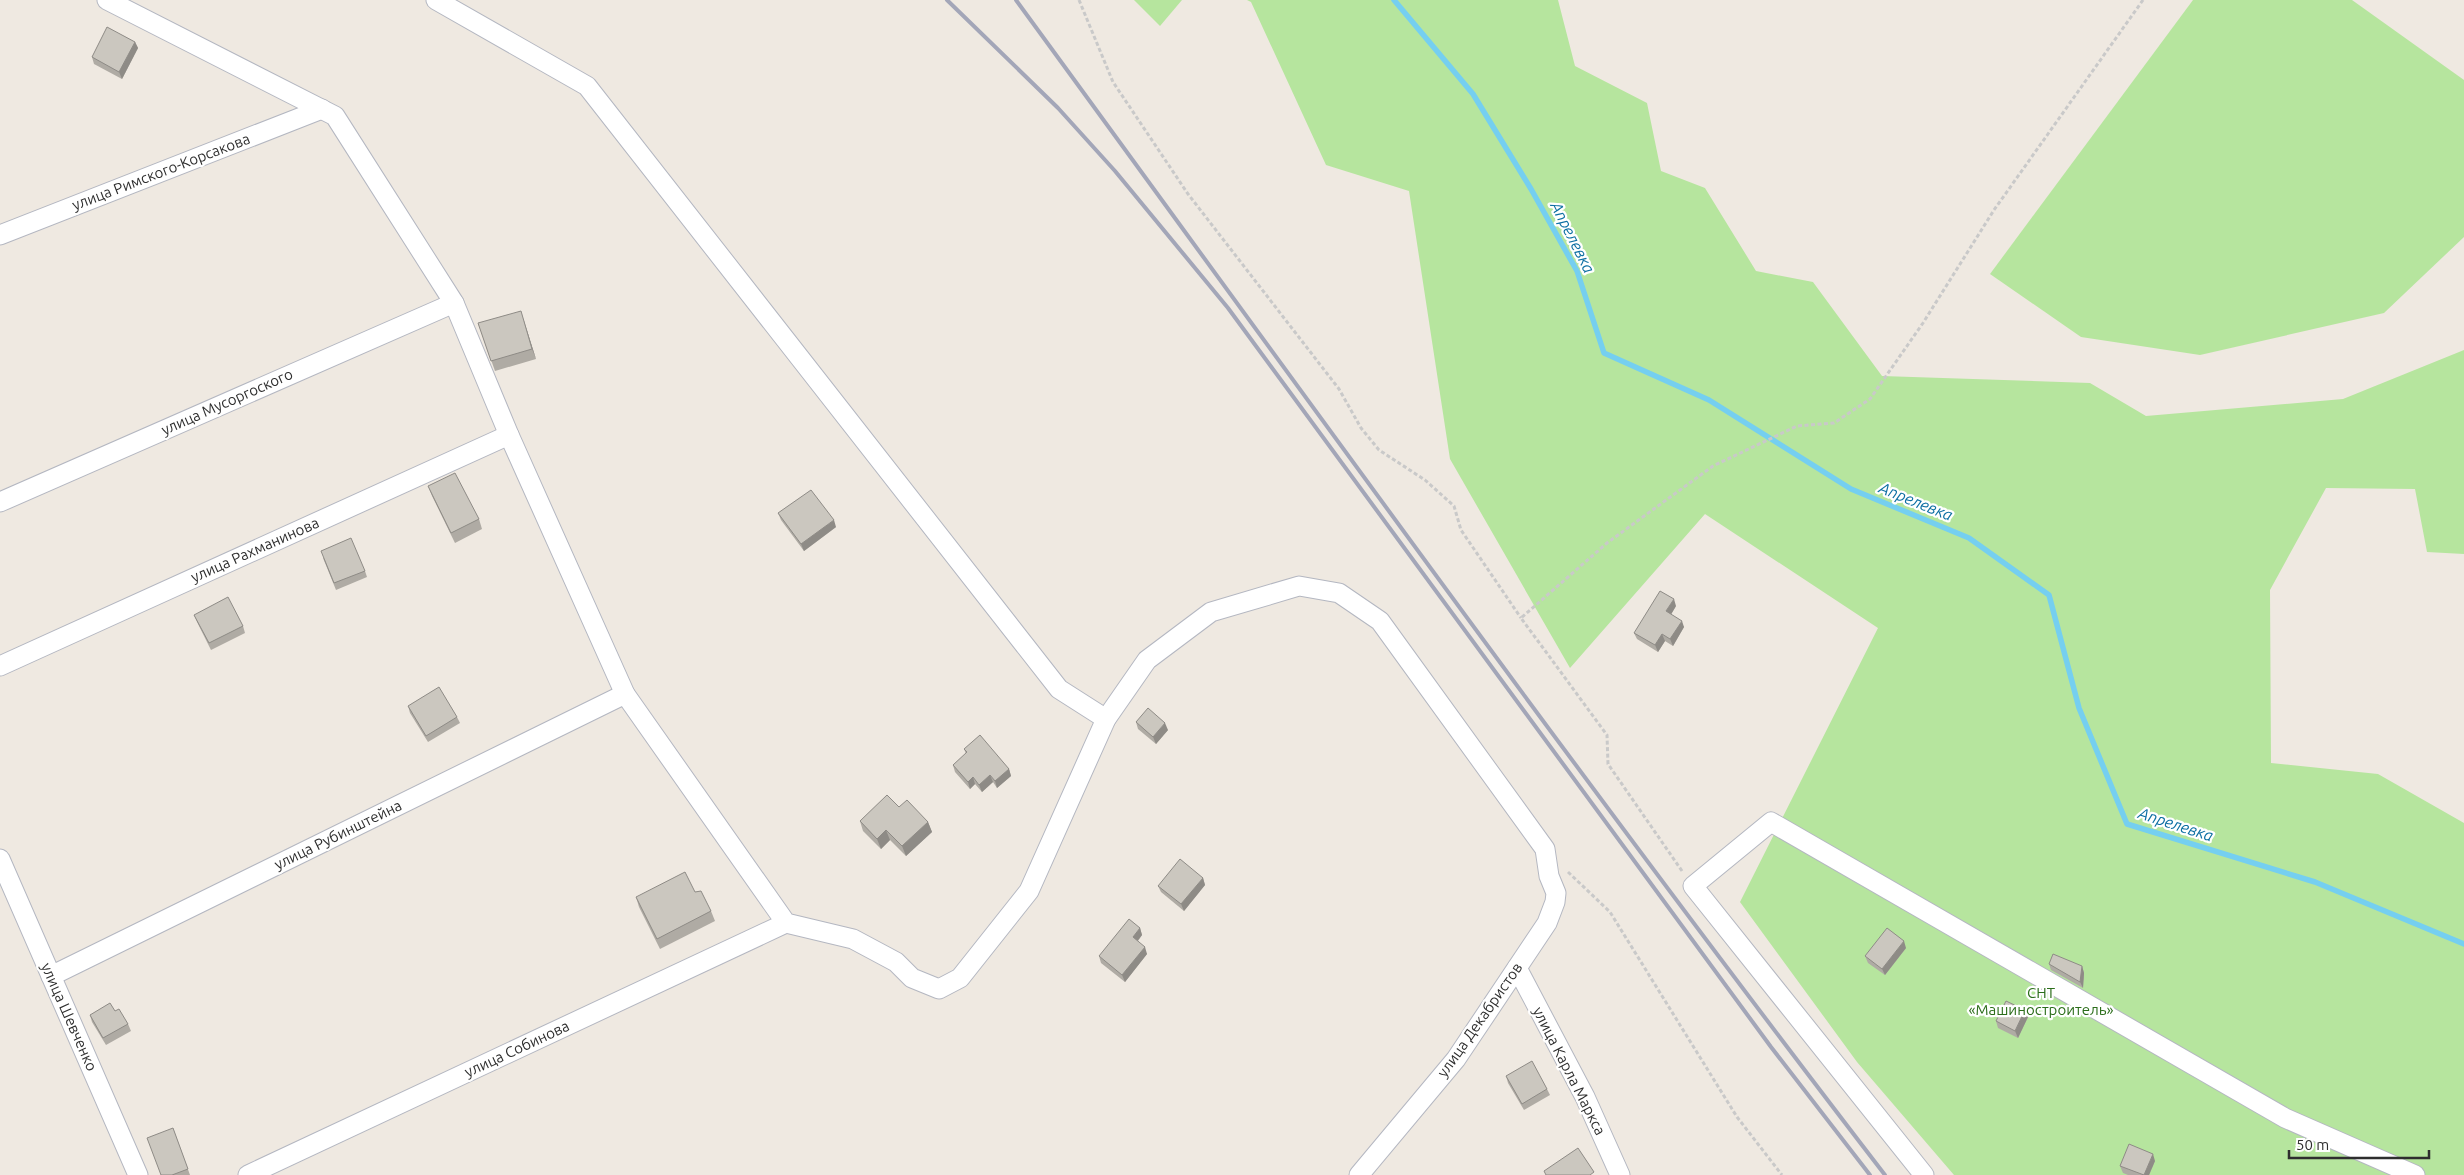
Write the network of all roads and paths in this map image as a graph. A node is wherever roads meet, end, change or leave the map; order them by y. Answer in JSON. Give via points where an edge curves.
{"nodes":[{"id":1,"x":107,"y":0,"type":"edge"},
{"id":2,"x":436,"y":0,"type":"edge"},
{"id":3,"x":1079,"y":0,"type":"edge"},
{"id":4,"x":2143,"y":0,"type":"edge"},
{"id":5,"x":322,"y":109,"type":"junction"},
{"id":6,"x":0,"y":236,"type":"edge"},
{"id":7,"x":454,"y":303,"type":"junction"},
{"id":8,"x":509,"y":435,"type":"junction"},
{"id":9,"x":0,"y":502,"type":"edge"},
{"id":10,"x":1521,"y":618,"type":"junction"},
{"id":11,"x":0,"y":666,"type":"edge"},
{"id":12,"x":626,"y":694,"type":"junction"},
{"id":13,"x":1106,"y":719,"type":"junction"},
{"id":14,"x":1545,"y":849,"type":"junction"},
{"id":15,"x":0,"y":859,"type":"edge"},
{"id":16,"x":1693,"y":886,"type":"junction"},
{"id":17,"x":786,"y":924,"type":"junction"},
{"id":18,"x":1517,"y":968,"type":"junction"},
{"id":19,"x":52,"y":976,"type":"junction"},
{"id":20,"x":138,"y":1175,"type":"edge"},
{"id":21,"x":248,"y":1175,"type":"edge"},
{"id":22,"x":1359,"y":1175,"type":"edge"},
{"id":23,"x":1620,"y":1175,"type":"edge"},
{"id":24,"x":1782,"y":1175,"type":"edge"},
{"id":25,"x":1924,"y":1175,"type":"edge"},
{"id":26,"x":2415,"y":1175,"type":"edge"}],
"edges":[{"from":1,"to":5,"type":"street"},
{"from":2,"to":13,"type":"street","via":[[587,86],[1059,689]]},
{"from":3,"to":10,"type":"path","via":[[1113,82],[1188,194],[1339,389],[1361,428],[1379,450],[1425,480],[1454,506],[1461,530]]},
{"from":4,"to":10,"type":"path","via":[[1994,210],[1923,323],[1870,398],[1834,423],[1797,426],[1713,466],[1607,543]]},
{"from":5,"to":6,"type":"street","name":"улица Римского-Корсакова"},
{"from":5,"to":7,"type":"street","via":[[335,116]]},
{"from":7,"to":8,"type":"street"},
{"from":7,"to":9,"type":"street","name":"улица Мусоргоского"},
{"from":8,"to":11,"type":"street","name":"улица Рахманинова"},
{"from":8,"to":12,"type":"street"},
{"from":10,"to":16,"type":"path","via":[[1607,735],[1608,764]]},
{"from":12,"to":17,"type":"street"},
{"from":12,"to":19,"type":"street","name":"улица Рубинштейна"},
{"from":13,"to":14,"type":"street","via":[[1147,660],[1211,612],[1299,586],[1339,594],[1380,621]]},
{"from":13,"to":17,"type":"street","via":[[1029,891],[960,978],[938,989],[912,978],[896,962],[853,939]]},
{"from":14,"to":18,"type":"street","name":"улица Декабристов","via":[[1549,876],[1556,893],[1555,902],[1547,923]]},
{"from":14,"to":24,"type":"path","via":[[1610,912],[1737,1117]]},
{"from":15,"to":19,"type":"street","name":"улица Шевченко"},
{"from":16,"to":25,"type":"street"},
{"from":16,"to":26,"type":"street","via":[[1771,822],[2285,1118]]},
{"from":17,"to":21,"type":"street","name":"улица Собинова"},
{"from":18,"to":22,"type":"street","name":"улица Декабристов","via":[[1456,1060]]},
{"from":18,"to":23,"type":"street","name":"улица Карла Маркса","via":[[1585,1097]]},
{"from":19,"to":20,"type":"street","name":"улица Шевченко"}]}
